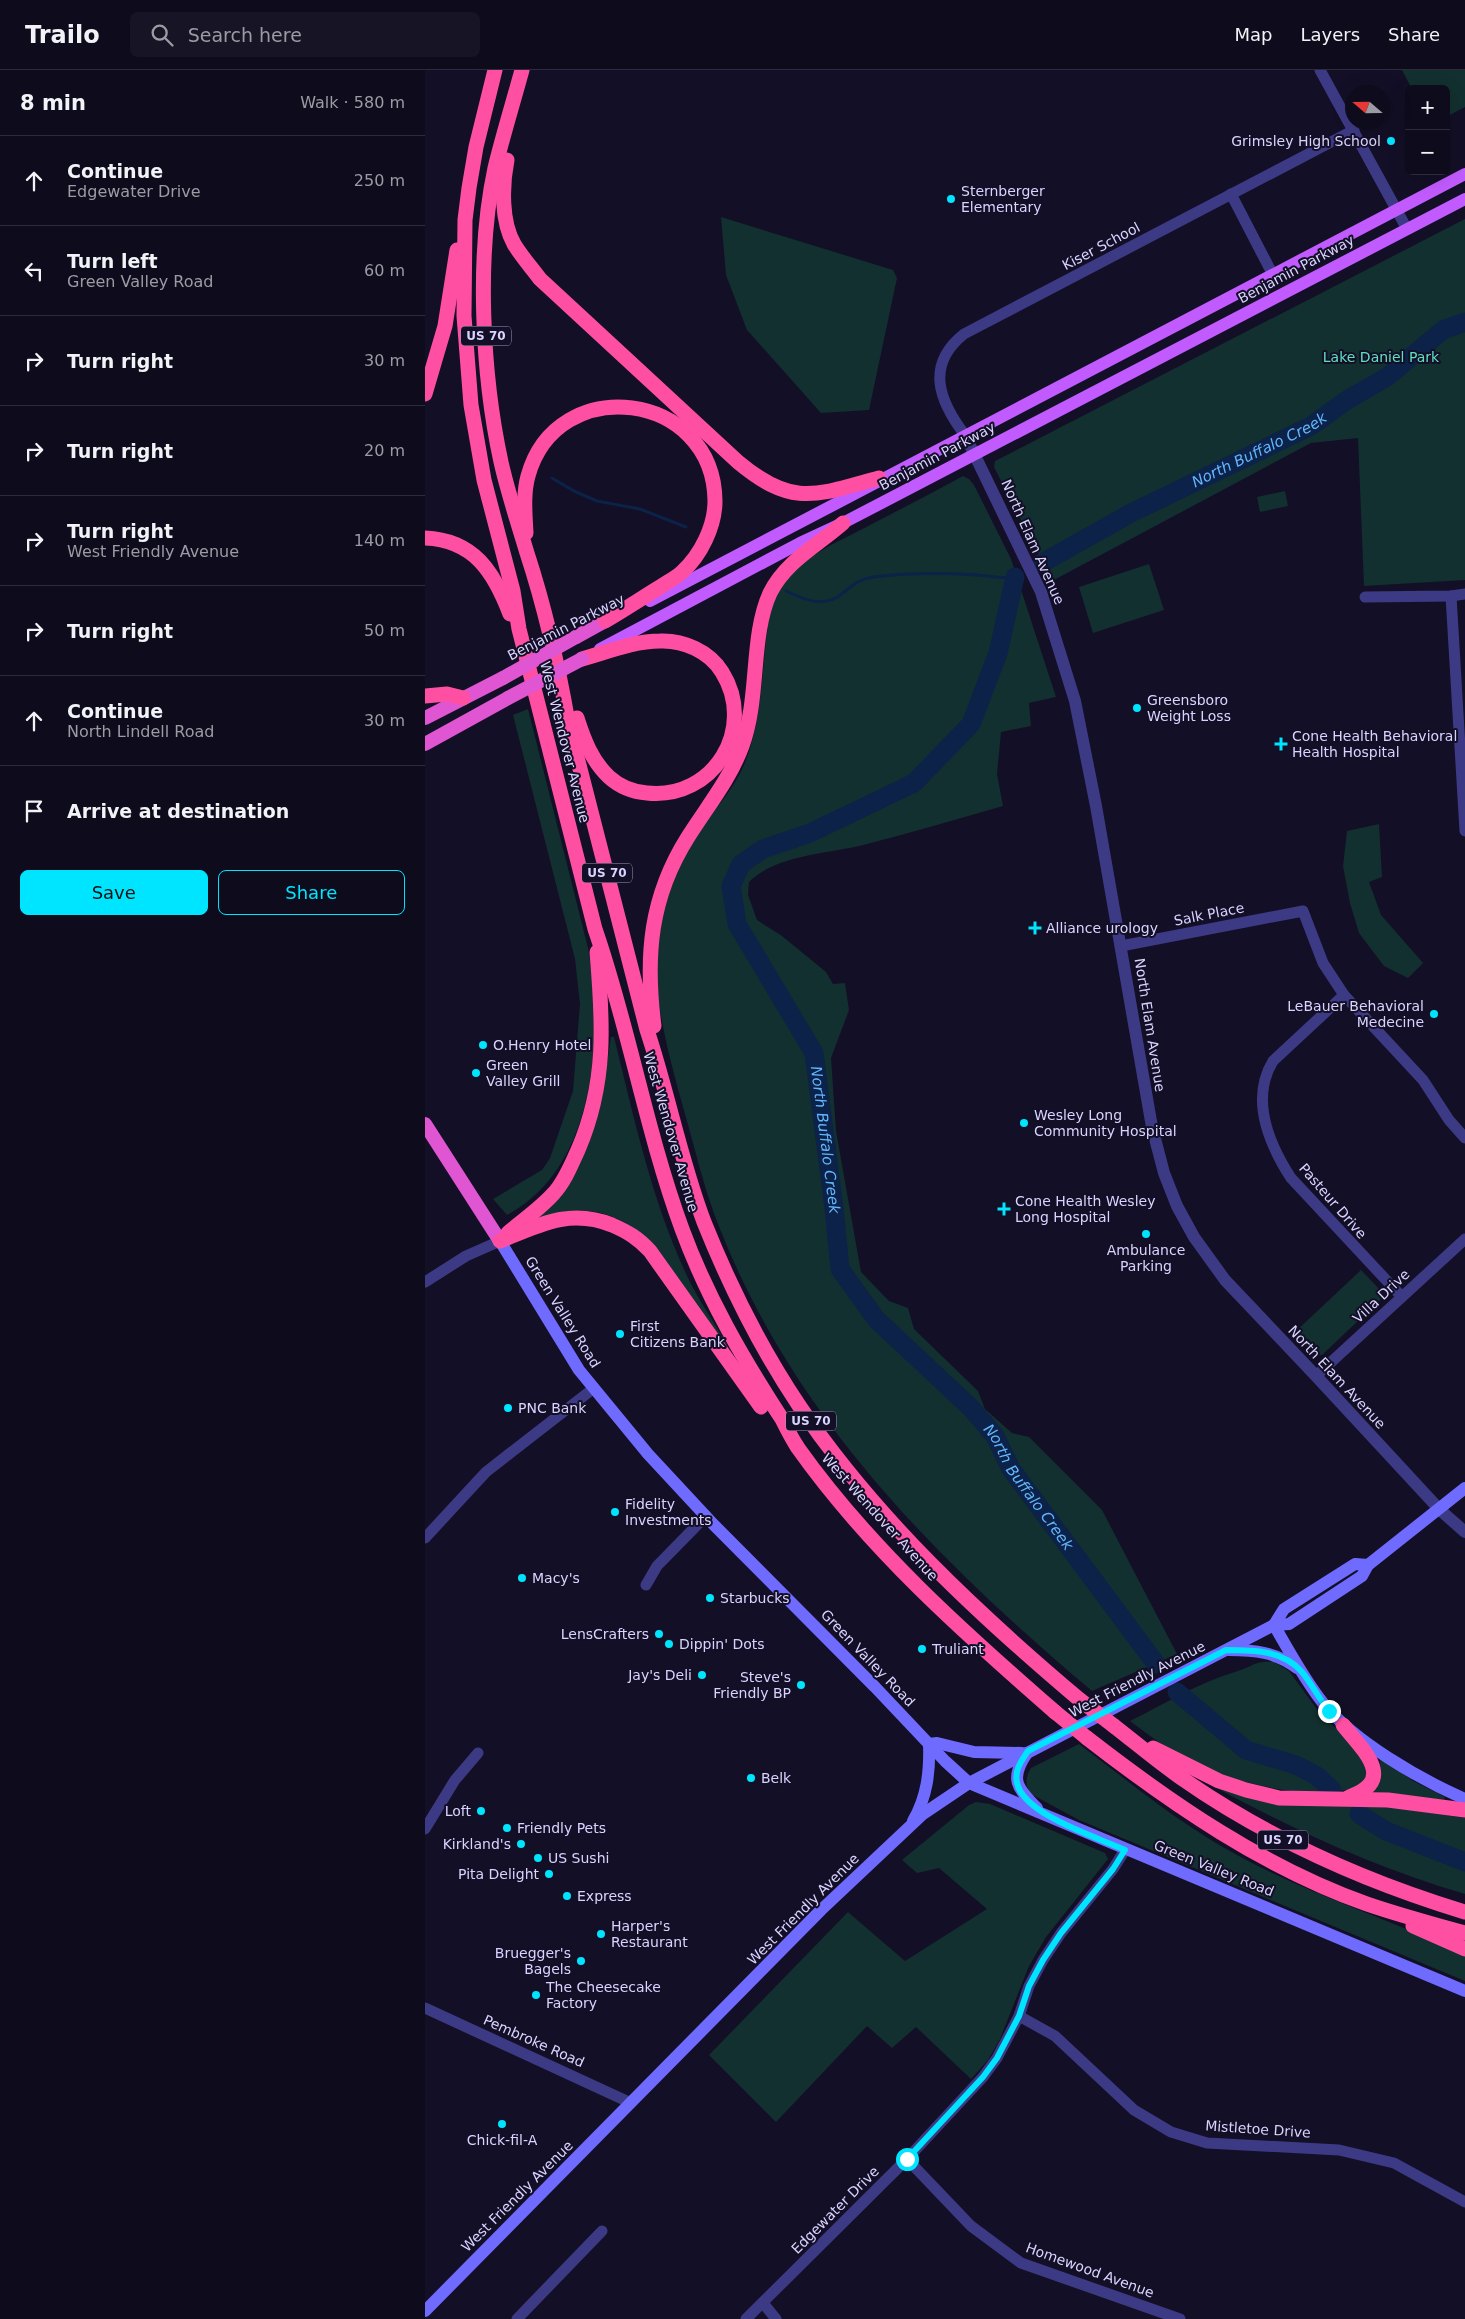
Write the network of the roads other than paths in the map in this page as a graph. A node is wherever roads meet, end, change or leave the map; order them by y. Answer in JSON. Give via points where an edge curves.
{"nodes":[{"id":1,"x":495,"y":70,"type":"edge"},
{"id":2,"x":523,"y":70,"type":"edge"},
{"id":3,"x":1321,"y":70,"type":"edge"},
{"id":4,"x":1345,"y":114,"type":"edge"},
{"id":5,"x":509,"y":116,"type":"junction"},
{"id":6,"x":1354,"y":130,"type":"joint"},
{"id":7,"x":1465,"y":174,"type":"edge"},
{"id":8,"x":1231,"y":194,"type":"junction"},
{"id":9,"x":1465,"y":199,"type":"edge"},
{"id":10,"x":1396,"y":210,"type":"junction"},
{"id":11,"x":465,"y":220,"type":"junction"},
{"id":12,"x":1407,"y":229,"type":"junction"},
{"id":13,"x":1273,"y":275,"type":"junction"},
{"id":14,"x":425,"y":394,"type":"edge"},
{"id":15,"x":965,"y":435,"type":"junction"},
{"id":16,"x":976,"y":455,"type":"junction"},
{"id":17,"x":879,"y":478,"type":"junction"},
{"id":18,"x":843,"y":524,"type":"junction"},
{"id":19,"x":425,"y":538,"type":"edge"},
{"id":20,"x":528,"y":554,"type":"junction"},
{"id":21,"x":1465,"y":594,"type":"edge"},
{"id":22,"x":1451,"y":596,"type":"junction"},
{"id":23,"x":1365,"y":597,"type":"dead end"},
{"id":24,"x":605,"y":621,"type":"junction"},
{"id":25,"x":519,"y":629,"type":"junction"},
{"id":26,"x":582,"y":659,"type":"junction"},
{"id":27,"x":561,"y":678,"type":"junction"},
{"id":28,"x":425,"y":696,"type":"edge"},
{"id":29,"x":463,"y":698,"type":"junction"},
{"id":30,"x":425,"y":718,"type":"edge"},
{"id":31,"x":425,"y":744,"type":"edge"},
{"id":32,"x":1463,"y":748,"type":"edge"},
{"id":33,"x":1465,"y":831,"type":"edge"},
{"id":34,"x":595,"y":929,"type":"junction"},
{"id":35,"x":1121,"y":946,"type":"junction"},
{"id":36,"x":1344,"y":995,"type":"junction"},
{"id":37,"x":659,"y":1067,"type":"junction"},
{"id":38,"x":425,"y":1124,"type":"edge"},
{"id":39,"x":1465,"y":1138,"type":"edge"},
{"id":40,"x":1465,"y":1239,"type":"edge"},
{"id":41,"x":500,"y":1240,"type":"junction"},
{"id":42,"x":425,"y":1282,"type":"edge"},
{"id":43,"x":1402,"y":1297,"type":"junction"},
{"id":44,"x":1316,"y":1376,"type":"junction"},
{"id":45,"x":594,"y":1388,"type":"junction"},
{"id":46,"x":797,"y":1446,"type":"junction"},
{"id":47,"x":1465,"y":1488,"type":"edge"},
{"id":48,"x":1440,"y":1510,"type":"junction"},
{"id":49,"x":706,"y":1516,"type":"junction"},
{"id":50,"x":1465,"y":1532,"type":"edge"},
{"id":51,"x":425,"y":1538,"type":"edge"},
{"id":52,"x":646,"y":1585,"type":"dead end"},
{"id":53,"x":1274,"y":1625,"type":"junction"},
{"id":54,"x":1226,"y":1650,"type":"junction"},
{"id":55,"x":1302,"y":1672,"type":"junction"},
{"id":56,"x":1343,"y":1725,"type":"junction"},
{"id":57,"x":1117,"y":1728,"type":"junction"},
{"id":58,"x":929,"y":1744,"type":"junction"},
{"id":59,"x":1027,"y":1752,"type":"junction"},
{"id":60,"x":478,"y":1753,"type":"dead end"},
{"id":61,"x":969,"y":1783,"type":"junction"},
{"id":62,"x":1348,"y":1798,"type":"junction"},
{"id":63,"x":1465,"y":1799,"type":"edge"},
{"id":64,"x":1465,"y":1810,"type":"edge"},
{"id":65,"x":1042,"y":1814,"type":"junction"},
{"id":66,"x":911,"y":1826,"type":"junction"},
{"id":67,"x":425,"y":1829,"type":"edge"},
{"id":68,"x":1125,"y":1850,"type":"junction"},
{"id":69,"x":1367,"y":1904,"type":"junction"},
{"id":70,"x":1465,"y":1912,"type":"edge"},
{"id":71,"x":1465,"y":1933,"type":"edge"},
{"id":72,"x":1465,"y":1949,"type":"edge"},
{"id":73,"x":1465,"y":1991,"type":"edge"},
{"id":74,"x":425,"y":2008,"type":"edge"},
{"id":75,"x":1019,"y":2016,"type":"junction"},
{"id":76,"x":631,"y":2102,"type":"junction"},
{"id":77,"x":907,"y":2159,"type":"junction"},
{"id":78,"x":1465,"y":2202,"type":"edge"},
{"id":79,"x":602,"y":2231,"type":"dead end"},
{"id":80,"x":763,"y":2303,"type":"junction"},
{"id":81,"x":425,"y":2310,"type":"edge"},
{"id":82,"x":517,"y":2319,"type":"edge"},
{"id":83,"x":746,"y":2319,"type":"edge"},
{"id":84,"x":776,"y":2319,"type":"edge"},
{"id":85,"x":1180,"y":2319,"type":"edge"}],
"edges":[{"from":1,"to":11,"type":"highway","name":"West Wendover Avenue","number":"US 70","via":[[476,147]]},
{"from":2,"to":5,"type":"highway","name":"West Wendover Avenue","number":"US 70"},
{"from":3,"to":4,"type":"street"},
{"from":5,"to":17,"type":"highway","via":[[504,198],[508,225],[514,244],[540,279],[738,462],[765,482],[791,493],[807,495]]},
{"from":5,"to":20,"type":"highway","name":"West Wendover Avenue","number":"US 70","via":[[489,209],[485,333],[501,461]]},
{"from":6,"to":8,"type":"street","name":"Kiser School"},
{"from":6,"to":10,"type":"street"},
{"from":7,"to":10,"type":"main road","name":"Benjamin Parkway"},
{"from":8,"to":13,"type":"street"},
{"from":8,"to":15,"type":"street","name":"Kiser School","via":[[964,334],[951,344],[941,365],[942,400]]},
{"from":9,"to":12,"type":"main road","name":"Benjamin Parkway"},
{"from":10,"to":12,"type":"street"},
{"from":10,"to":13,"type":"main road","name":"Benjamin Parkway"},
{"from":11,"to":14,"type":"highway","via":[[456,254],[445,326]]},
{"from":11,"to":25,"type":"highway","name":"West Wendover Avenue","number":"US 70","via":[[464,316],[471,405],[484,480],[513,591]]},
{"from":12,"to":16,"type":"main road","name":"Benjamin Parkway"},
{"from":13,"to":15,"type":"main road","name":"Benjamin Parkway"},
{"from":15,"to":16,"type":"street","name":"North Elam Avenue"},
{"from":15,"to":17,"type":"main road","name":"Benjamin Parkway"},
{"from":16,"to":18,"type":"main road","name":"Benjamin Parkway"},
{"from":16,"to":35,"type":"street","name":"North Elam Avenue","via":[[1041,592],[1068,674]]},
{"from":17,"to":24,"type":"main road","name":"Benjamin Parkway","via":[[625,614]]},
{"from":18,"to":26,"type":"main road","name":"Benjamin Parkway","via":[[791,548]]},
{"from":18,"to":37,"type":"highway","via":[[800,555],[771,593],[762,620],[753,702],[742,746],[724,782],[674,860],[655,908],[649,986]]},
{"from":19,"to":25,"type":"highway","via":[[449,540],[480,559],[493,576]]},
{"from":20,"to":24,"type":"highway","via":[[525,506],[528,477],[538,452],[556,430],[589,412],[615,405],[648,410],[686,432],[713,476],[715,513],[704,542],[682,572]]},
{"from":20,"to":27,"type":"highway","name":"West Wendover Avenue","number":"US 70"},
{"from":21,"to":22,"type":"street"},
{"from":22,"to":23,"type":"street"},
{"from":22,"to":32,"type":"street"},
{"from":24,"to":29,"type":"highway","name":"Benjamin Parkway","bridge":true},
{"from":25,"to":34,"type":"highway","name":"West Wendover Avenue","number":"US 70"},
{"from":26,"to":27,"type":"highway","via":[[660,640],[686,645],[709,657],[727,680],[735,707],[733,731],[721,759],[701,780],[672,793],[643,793],[621,785],[609,777],[589,752]]},
{"from":26,"to":31,"type":"highway","name":"Benjamin Parkway","bridge":true},
{"from":27,"to":37,"type":"highway","name":"West Wendover Avenue","number":"US 70","via":[[568,722]]},
{"from":28,"to":29,"type":"highway","via":[[447,694]]},
{"from":29,"to":30,"type":"highway","name":"Benjamin Parkway"},
{"from":32,"to":33,"type":"street"},
{"from":34,"to":41,"type":"highway","via":[[603,1020],[599,1078],[592,1110],[569,1170],[555,1192]]},
{"from":34,"to":46,"type":"highway","name":"West Wendover Avenue","number":"US 70","via":[[610,971],[665,1179],[683,1231],[722,1320]]},
{"from":35,"to":36,"type":"street","name":"Salk Place","via":[[1303,911],[1323,963]]},
{"from":35,"to":44,"type":"street","name":"North Elam Avenue","via":[[1152,1127],[1177,1206],[1225,1280]]},
{"from":36,"to":39,"type":"street","via":[[1419,1076]]},
{"from":36,"to":43,"type":"street","name":"Pasteur Drive","via":[[1267,1070],[1262,1092],[1265,1121],[1270,1139],[1291,1178]]},
{"from":37,"to":57,"type":"highway","name":"West Wendover Avenue","number":"US 70","bridge":true,"via":[[685,1166],[722,1264],[749,1322],[800,1407],[865,1492],[906,1537],[1003,1632]]},
{"from":38,"to":41,"type":"highway","name":"Green Valley Road"},
{"from":40,"to":43,"type":"street","name":"Villa Drive"},
{"from":41,"to":42,"type":"street","via":[[466,1256]]},
{"from":41,"to":45,"type":"main road","name":"Green Valley Road","via":[[574,1362]]},
{"from":41,"to":46,"type":"highway","via":[[549,1222],[574,1217],[594,1218],[636,1236],[765,1412],[784,1436]]},
{"from":43,"to":44,"type":"street","name":"Villa Drive"},
{"from":44,"to":48,"type":"street","name":"North Elam Avenue"},
{"from":45,"to":49,"type":"main road","name":"Green Valley Road","via":[[648,1454]]},
{"from":45,"to":51,"type":"street","via":[[486,1472]]},
{"from":46,"to":69,"type":"highway","name":"West Wendover Avenue","number":"US 70","bridge":true,"via":[[904,1572],[994,1659],[1087,1738],[1166,1797],[1240,1843],[1293,1872]]},
{"from":47,"to":48,"type":"main road","name":"West Friendly Avenue"},
{"from":48,"to":50,"type":"street","name":"North Elam Avenue"},
{"from":48,"to":53,"type":"main road","name":"West Friendly Avenue","via":[[1328,1600],[1289,1624]]},
{"from":49,"to":52,"type":"street","via":[[657,1566]]},
{"from":49,"to":58,"type":"main road","name":"Green Valley Road"},
{"from":53,"to":54,"type":"main road","name":"West Friendly Avenue"},
{"from":53,"to":55,"type":"main road"},
{"from":54,"to":55,"type":"main road","via":[[1271,1654]]},
{"from":54,"to":59,"type":"main road","name":"West Friendly Avenue"},
{"from":55,"to":56,"type":"main road"},
{"from":56,"to":62,"type":"highway","via":[[1367,1754],[1374,1770],[1365,1790]]},
{"from":56,"to":63,"type":"main road","via":[[1425,1781]]},
{"from":57,"to":62,"type":"highway","via":[[1186,1766],[1246,1790],[1279,1798]]},
{"from":57,"to":70,"type":"highway","name":"West Wendover Avenue","number":"US 70","via":[[1181,1778],[1259,1827],[1397,1890]]},
{"from":58,"to":59,"type":"main road","via":[[975,1752]]},
{"from":58,"to":61,"type":"main road","name":"Green Valley Road"},
{"from":58,"to":66,"type":"main road","via":[[927,1790]]},
{"from":59,"to":61,"type":"main road","name":"West Friendly Avenue"},
{"from":59,"to":65,"type":"main road","via":[[1017,1769],[1017,1782],[1020,1790]]},
{"from":60,"to":67,"type":"street","via":[[455,1780]]},
{"from":61,"to":65,"type":"main road","name":"Green Valley Road"},
{"from":61,"to":66,"type":"main road","name":"West Friendly Avenue"},
{"from":62,"to":64,"type":"highway"},
{"from":65,"to":68,"type":"main road","name":"Green Valley Road"},
{"from":66,"to":76,"type":"main road","name":"West Friendly Avenue","via":[[821,1910]]},
{"from":68,"to":73,"type":"main road","name":"Green Valley Road"},
{"from":68,"to":75,"type":"street","name":"Edgewater Drive","via":[[1047,1953],[1029,1986]]},
{"from":69,"to":71,"type":"highway","name":"West Wendover Avenue","number":"US 70"},
{"from":69,"to":72,"type":"highway"},
{"from":74,"to":76,"type":"street","name":"Pembroke Road"},
{"from":75,"to":77,"type":"street","name":"Edgewater Drive","via":[[983,2077]]},
{"from":75,"to":78,"type":"street","name":"Mistletoe Drive","via":[[1055,2036],[1134,2110],[1171,2132],[1207,2144],[1348,2152],[1394,2163]]},
{"from":76,"to":81,"type":"main road","name":"West Friendly Avenue"},
{"from":77,"to":80,"type":"street","name":"Edgewater Drive"},
{"from":77,"to":85,"type":"street","name":"Homewood Avenue","via":[[971,2226],[1021,2264]]},
{"from":79,"to":82,"type":"street"},
{"from":80,"to":83,"type":"street","name":"Edgewater Drive"},
{"from":80,"to":84,"type":"street"}]}
